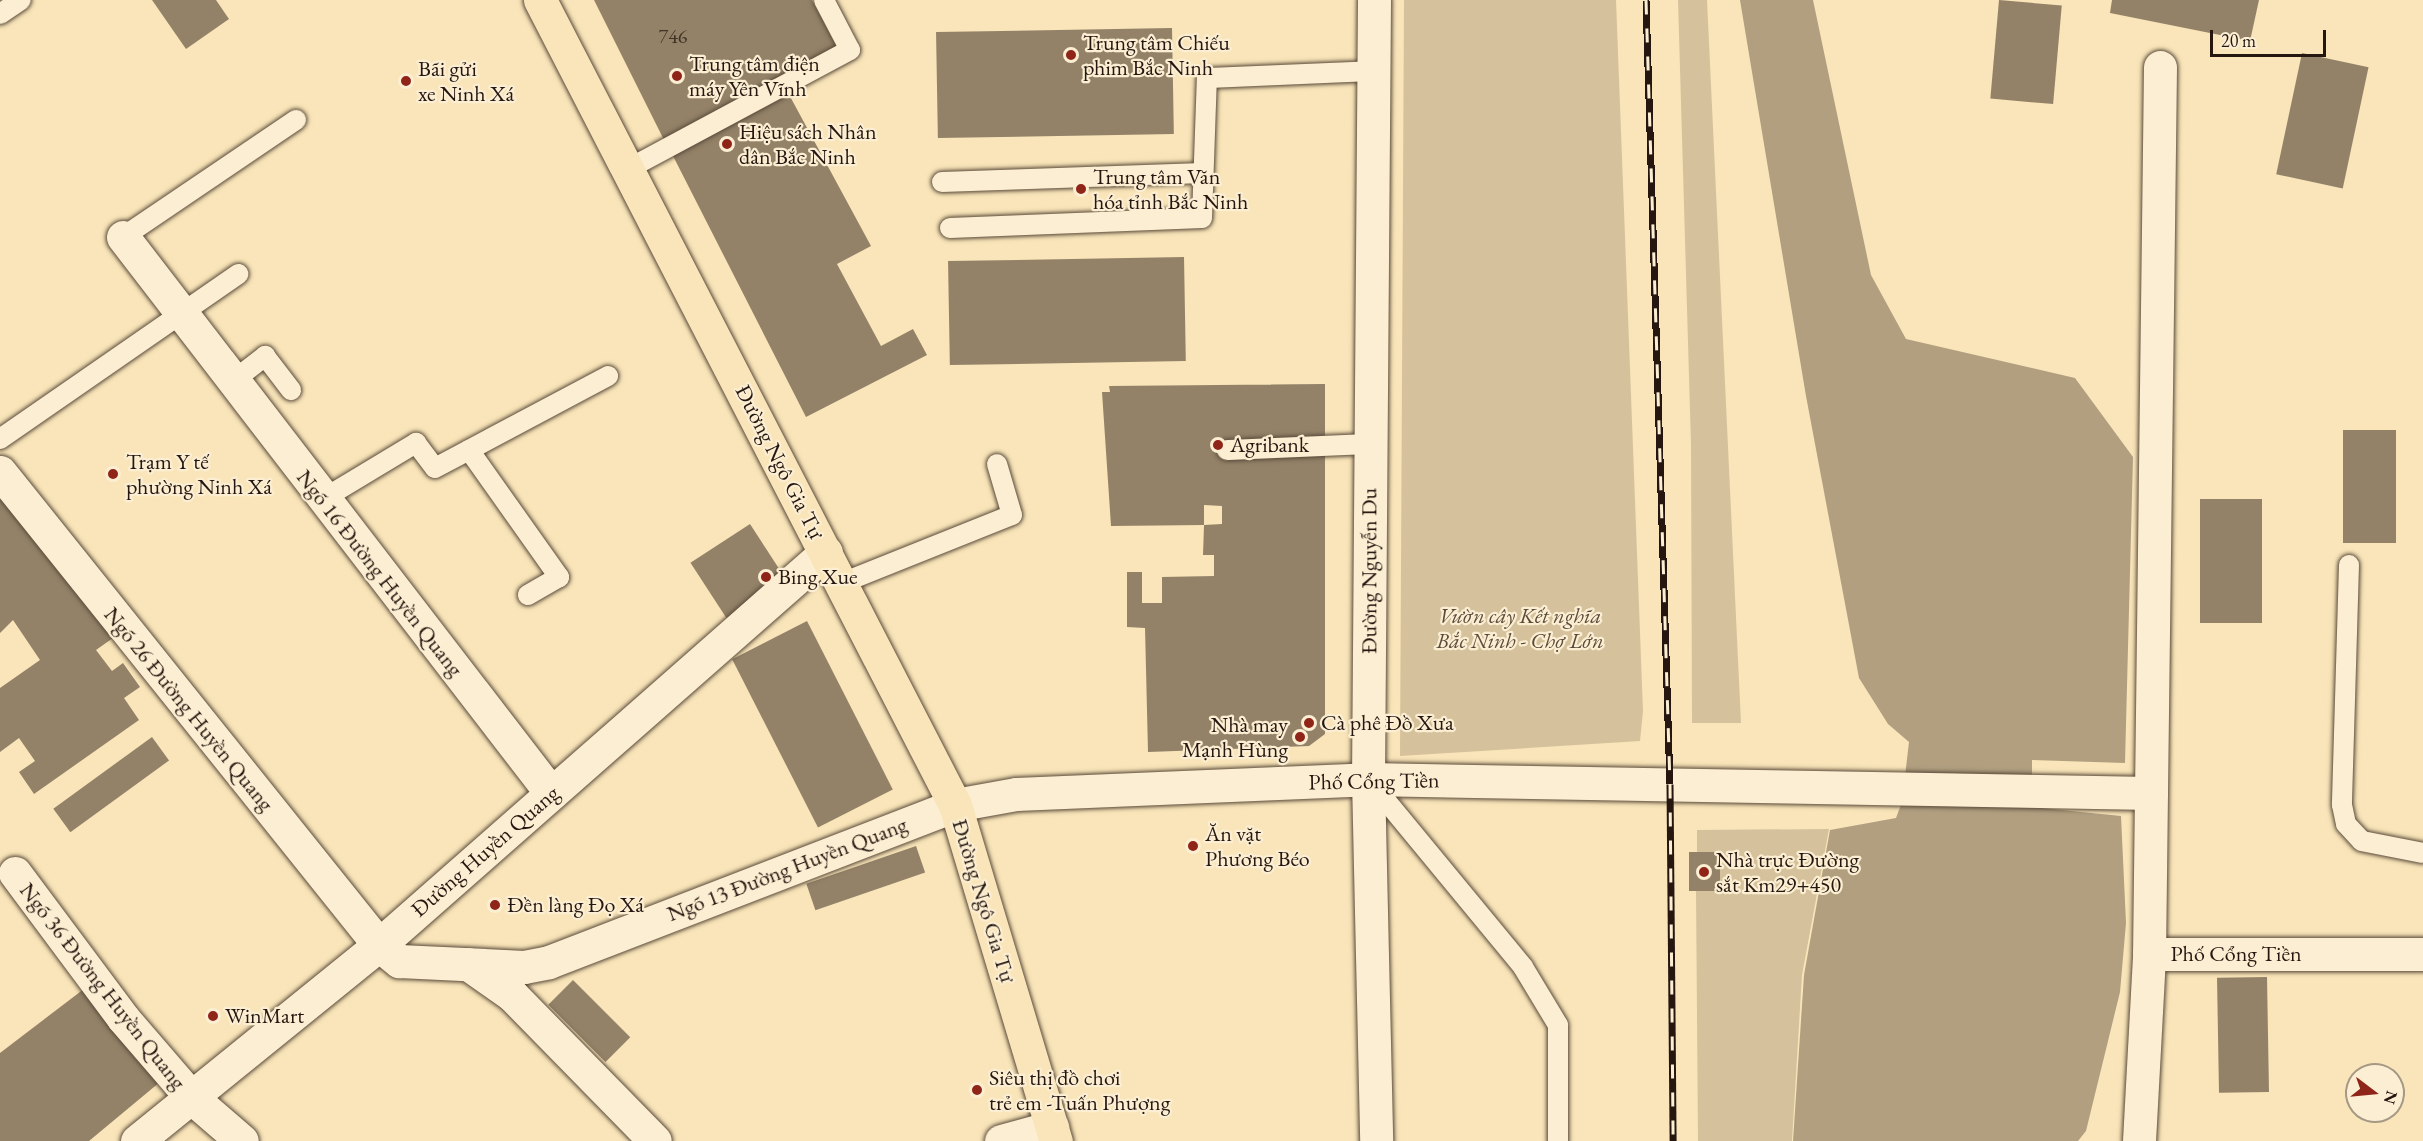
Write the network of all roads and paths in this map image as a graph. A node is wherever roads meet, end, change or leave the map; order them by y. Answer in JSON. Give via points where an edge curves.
{"nodes":[{"id":1,"x":21,"y":0,"type":"edge"},
{"id":2,"x":540,"y":0,"type":"edge"},
{"id":3,"x":824,"y":0,"type":"edge"},
{"id":4,"x":1374,"y":0,"type":"edge"},
{"id":5,"x":0,"y":14,"type":"edge"},
{"id":6,"x":2160,"y":67,"type":"dead end"},
{"id":7,"x":1373,"y":71,"type":"junction"},
{"id":8,"x":296,"y":120,"type":"dead end"},
{"id":9,"x":628,"y":169,"type":"junction"},
{"id":10,"x":1203,"y":173,"type":"junction"},
{"id":11,"x":942,"y":182,"type":"dead end"},
{"id":12,"x":950,"y":228,"type":"dead end"},
{"id":13,"x":123,"y":237,"type":"joint"},
{"id":14,"x":238,"y":274,"type":"dead end"},
{"id":15,"x":182,"y":314,"type":"junction"},
{"id":16,"x":608,"y":376,"type":"dead end"},
{"id":17,"x":233,"y":381,"type":"junction"},
{"id":18,"x":291,"y":390,"type":"dead end"},
{"id":19,"x":0,"y":439,"type":"edge"},
{"id":20,"x":1371,"y":444,"type":"junction"},
{"id":21,"x":469,"y":450,"type":"junction"},
{"id":22,"x":1227,"y":450,"type":"dead end"},
{"id":23,"x":997,"y":464,"type":"dead end"},
{"id":24,"x":0,"y":472,"type":"edge"},
{"id":25,"x":322,"y":500,"type":"junction"},
{"id":26,"x":826,"y":552,"type":"junction"},
{"id":27,"x":2349,"y":565,"type":"dead end"},
{"id":28,"x":842,"y":583,"type":"junction"},
{"id":29,"x":528,"y":595,"type":"dead end"},
{"id":30,"x":1368,"y":778,"type":"junction"},
{"id":31,"x":550,"y":793,"type":"junction"},
{"id":32,"x":2151,"y":793,"type":"junction"},
{"id":33,"x":956,"y":805,"type":"junction"},
{"id":34,"x":2423,"y":853,"type":"edge"},
{"id":35,"x":15,"y":873,"type":"dead end"},
{"id":36,"x":379,"y":945,"type":"junction"},
{"id":37,"x":2149,"y":954,"type":"junction"},
{"id":38,"x":2423,"y":954,"type":"edge"},
{"id":39,"x":468,"y":964,"type":"junction"},
{"id":40,"x":191,"y":1097,"type":"junction"},
{"id":41,"x":1054,"y":1134,"type":"edge"},
{"id":42,"x":137,"y":1141,"type":"edge"},
{"id":43,"x":242,"y":1141,"type":"edge"},
{"id":44,"x":655,"y":1141,"type":"edge"},
{"id":45,"x":1001,"y":1141,"type":"edge"},
{"id":46,"x":1376,"y":1141,"type":"edge"},
{"id":47,"x":1558,"y":1141,"type":"edge"},
{"id":48,"x":2139,"y":1141,"type":"edge"}],
"edges":[{"from":1,"to":5,"type":"lane"},
{"from":2,"to":9,"type":"main road","name":"Đường Ngô Gia Tự"},
{"from":3,"to":9,"type":"lane","via":[[850,50]]},
{"from":4,"to":7,"type":"street","name":"Đường Nguyễn Du"},
{"from":6,"to":32,"type":"street","name":"Phố Cổng Tiền"},
{"from":7,"to":10,"type":"lane","via":[[1207,78]]},
{"from":7,"to":20,"type":"street","name":"Đường Nguyễn Du"},
{"from":8,"to":13,"type":"lane"},
{"from":9,"to":26,"type":"main road","name":"Đường Ngô Gia Tự"},
{"from":10,"to":11,"type":"lane"},
{"from":10,"to":12,"type":"lane","via":[[1202,218]]},
{"from":13,"to":15,"type":"street","name":"Ngõ 16 Đường Huyền Quang"},
{"from":14,"to":15,"type":"lane"},
{"from":15,"to":17,"type":"street","name":"Ngõ 16 Đường Huyền Quang"},
{"from":15,"to":19,"type":"lane"},
{"from":16,"to":21,"type":"lane"},
{"from":17,"to":18,"type":"lane","via":[[265,356]]},
{"from":17,"to":25,"type":"street","name":"Ngõ 16 Đường Huyền Quang"},
{"from":20,"to":22,"type":"lane"},
{"from":20,"to":30,"type":"street","name":"Đường Nguyễn Du"},
{"from":21,"to":25,"type":"lane","via":[[435,468],[416,442]]},
{"from":21,"to":29,"type":"lane","via":[[559,577]]},
{"from":23,"to":28,"type":"lane","via":[[1012,515]]},
{"from":24,"to":36,"type":"street","name":"Ngõ 26 Đường Huyền Quang"},
{"from":25,"to":31,"type":"street","name":"Ngõ 16 Đường Huyền Quang"},
{"from":26,"to":28,"type":"main road","name":"Đường Ngô Gia Tự"},
{"from":26,"to":31,"type":"street","name":"Đường Huyền Quang"},
{"from":27,"to":34,"type":"lane","via":[[2342,805],[2346,824],[2362,841]]},
{"from":28,"to":33,"type":"main road","name":"Đường Ngô Gia Tự"},
{"from":30,"to":32,"type":"street","name":"Phố Cổng Tiền"},
{"from":30,"to":33,"type":"street","name":"Phố Cổng Tiền","via":[[1016,794]]},
{"from":30,"to":46,"type":"street","name":"Đường Nguyễn Du"},
{"from":30,"to":47,"type":"lane","via":[[1523,967],[1558,1025]]},
{"from":31,"to":36,"type":"street","name":"Đường Huyền Quang"},
{"from":32,"to":37,"type":"street","name":"Phố Cổng Tiền"},
{"from":33,"to":39,"type":"street","name":"Ngõ 13 Đường Huyền Quang","via":[[549,962],[524,967]]},
{"from":33,"to":41,"type":"main road","name":"Đường Ngô Gia Tự"},
{"from":35,"to":40,"type":"street","name":"Ngõ 36 Đường Huyền Quang","via":[[46,921]]},
{"from":36,"to":39,"type":"street","name":"Ngõ 13 Đường Huyền Quang","via":[[399,961]]},
{"from":36,"to":40,"type":"street","name":"Đường Huyền Quang"},
{"from":37,"to":38,"type":"street","name":"Phố Cổng Tiền"},
{"from":37,"to":48,"type":"street"},
{"from":39,"to":44,"type":"street","via":[[512,995]]},
{"from":40,"to":42,"type":"street","name":"Đường Huyền Quang"},
{"from":40,"to":43,"type":"street","name":"Ngõ 36 Đường Huyền Quang"},
{"from":41,"to":45,"type":"street"}]}
